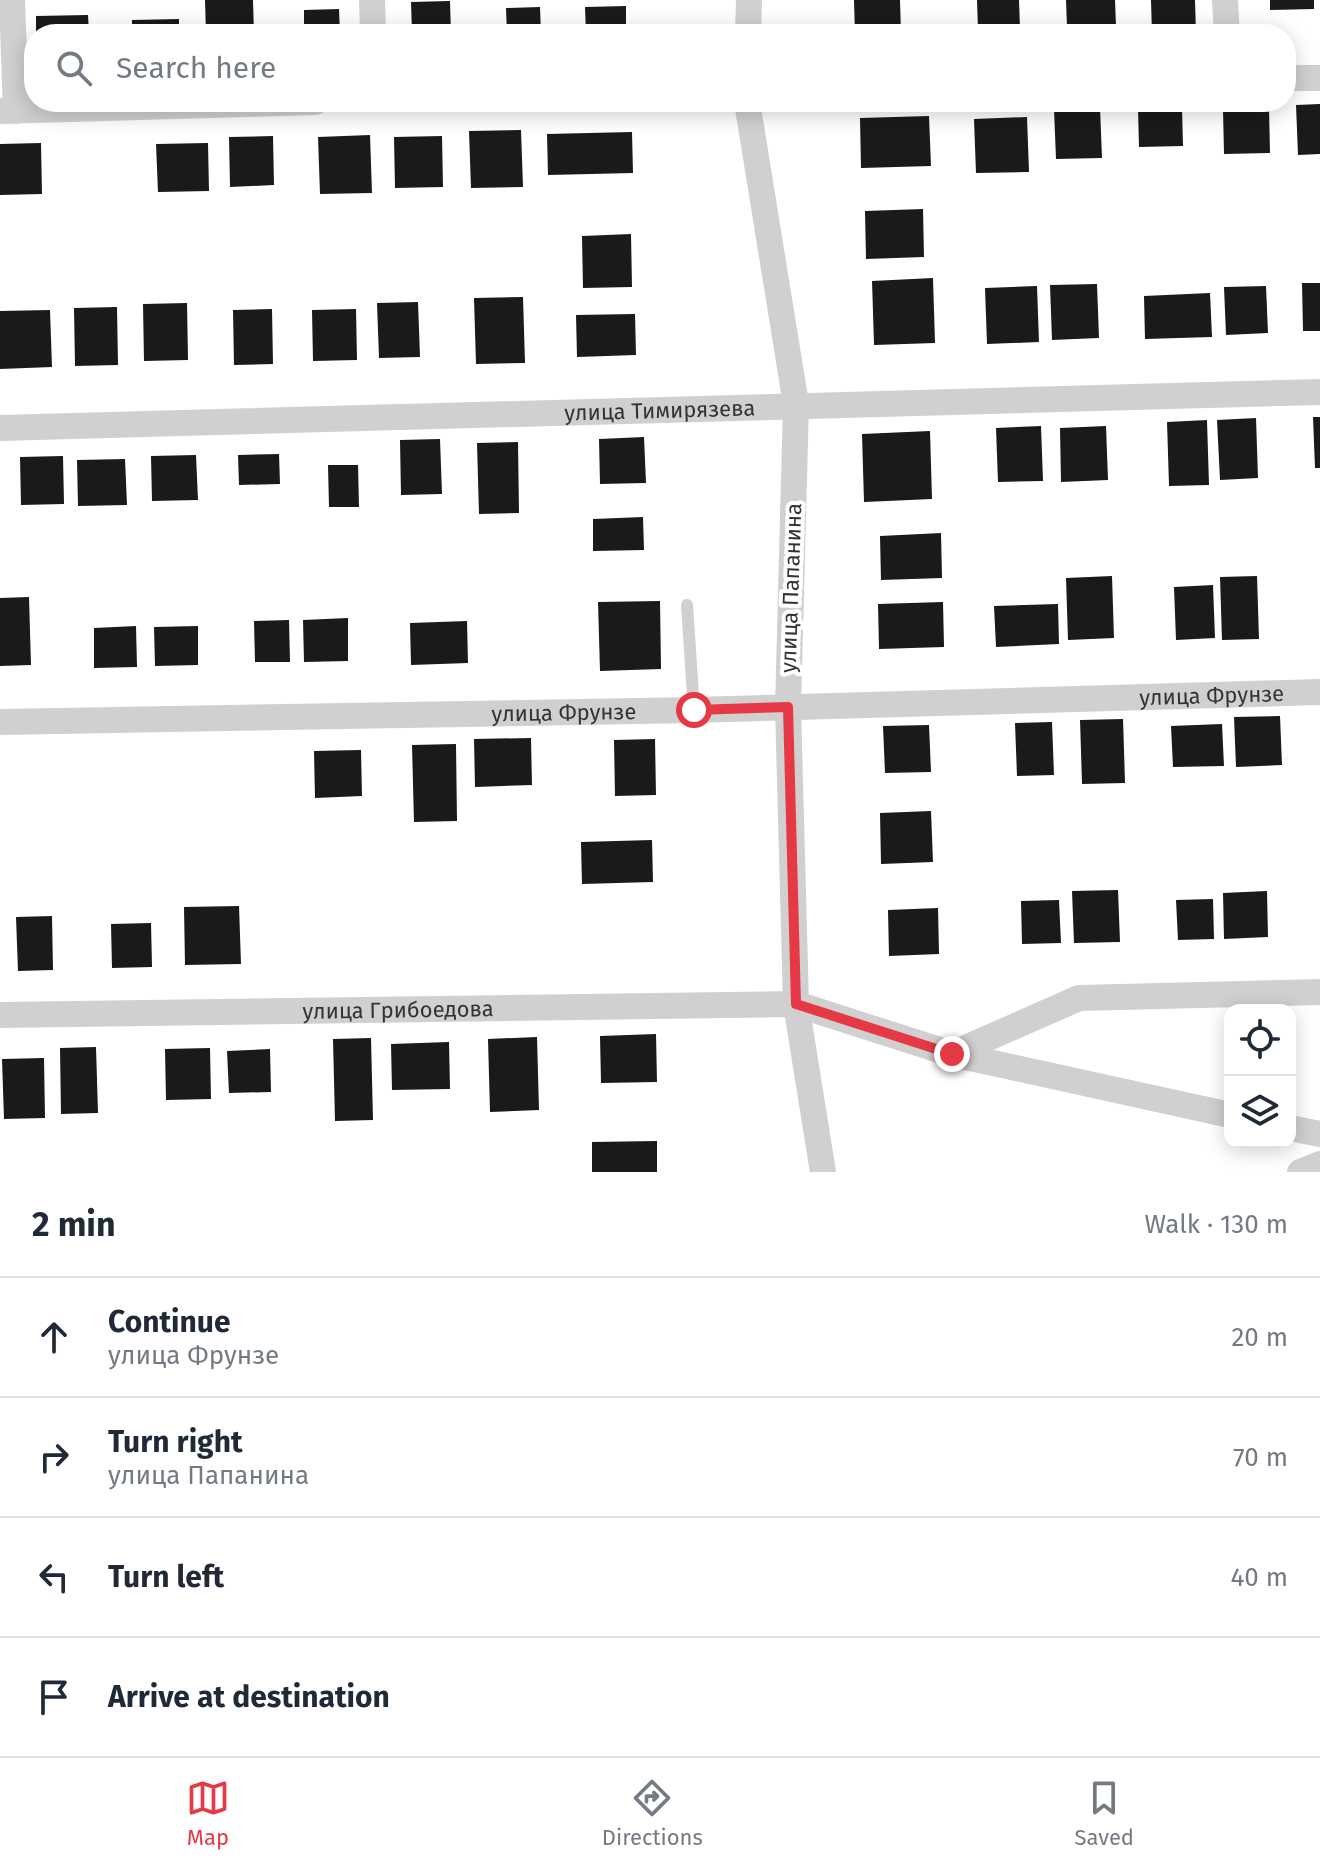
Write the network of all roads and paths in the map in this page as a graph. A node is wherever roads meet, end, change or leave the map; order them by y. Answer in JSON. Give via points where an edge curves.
{"nodes":[{"id":1,"x":12,"y":0,"type":"edge"},
{"id":2,"x":372,"y":0,"type":"edge"},
{"id":3,"x":749,"y":0,"type":"edge"},
{"id":4,"x":1225,"y":0,"type":"edge"},
{"id":5,"x":373,"y":24,"type":"edge"},
{"id":6,"x":748,"y":24,"type":"edge"},
{"id":7,"x":1226,"y":24,"type":"edge"},
{"id":8,"x":1296,"y":78,"type":"edge"},
{"id":9,"x":1320,"y":78,"type":"edge"},
{"id":10,"x":8,"y":111,"type":"edge"},
{"id":11,"x":749,"y":112,"type":"edge"},
{"id":12,"x":1320,"y":392,"type":"edge"},
{"id":13,"x":796,"y":404,"type":"junction"},
{"id":14,"x":0,"y":428,"type":"edge"},
{"id":15,"x":687,"y":605,"type":"dead end"},
{"id":16,"x":1320,"y":692,"type":"edge"},
{"id":17,"x":788,"y":707,"type":"junction"},
{"id":18,"x":694,"y":710,"type":"junction"},
{"id":19,"x":0,"y":722,"type":"edge"},
{"id":20,"x":1320,"y":992,"type":"edge"},
{"id":21,"x":796,"y":1004,"type":"junction"},
{"id":22,"x":0,"y":1015,"type":"edge"},
{"id":23,"x":952,"y":1054,"type":"junction"},
{"id":24,"x":1224,"y":1114,"type":"edge"},
{"id":25,"x":1296,"y":1129,"type":"edge"},
{"id":26,"x":1320,"y":1134,"type":"edge"},
{"id":27,"x":1320,"y":1164,"type":"edge"},
{"id":28,"x":823,"y":1172,"type":"edge"},
{"id":29,"x":1300,"y":1172,"type":"edge"}],
"edges":[{"from":1,"to":10,"type":"street"},
{"from":2,"to":5,"type":"street"},
{"from":3,"to":6,"type":"street"},
{"from":4,"to":7,"type":"street"},
{"from":8,"to":9,"type":"street"},
{"from":11,"to":13,"type":"street","name":"улица Папанина"},
{"from":12,"to":13,"type":"street","name":"улица Тимирязева"},
{"from":13,"to":14,"type":"street","name":"улица Тимирязева"},
{"from":13,"to":17,"type":"street","name":"улица Папанина"},
{"from":15,"to":18,"type":"lane"},
{"from":16,"to":17,"type":"street","name":"улица Фрунзе"},
{"from":17,"to":18,"type":"street","name":"улица Фрунзе"},
{"from":17,"to":21,"type":"street","name":"улица Папанина"},
{"from":18,"to":19,"type":"street","name":"улица Фрунзе"},
{"from":20,"to":23,"type":"street","via":[[1079,998]]},
{"from":21,"to":22,"type":"street","name":"улица Грибоедова"},
{"from":21,"to":23,"type":"street","name":"улица Грибоедова"},
{"from":21,"to":28,"type":"street","name":"улица Папанина"},
{"from":23,"to":24,"type":"street","name":"улица Грибоедова"},
{"from":25,"to":26,"type":"street"},
{"from":27,"to":29,"type":"street"}]}
